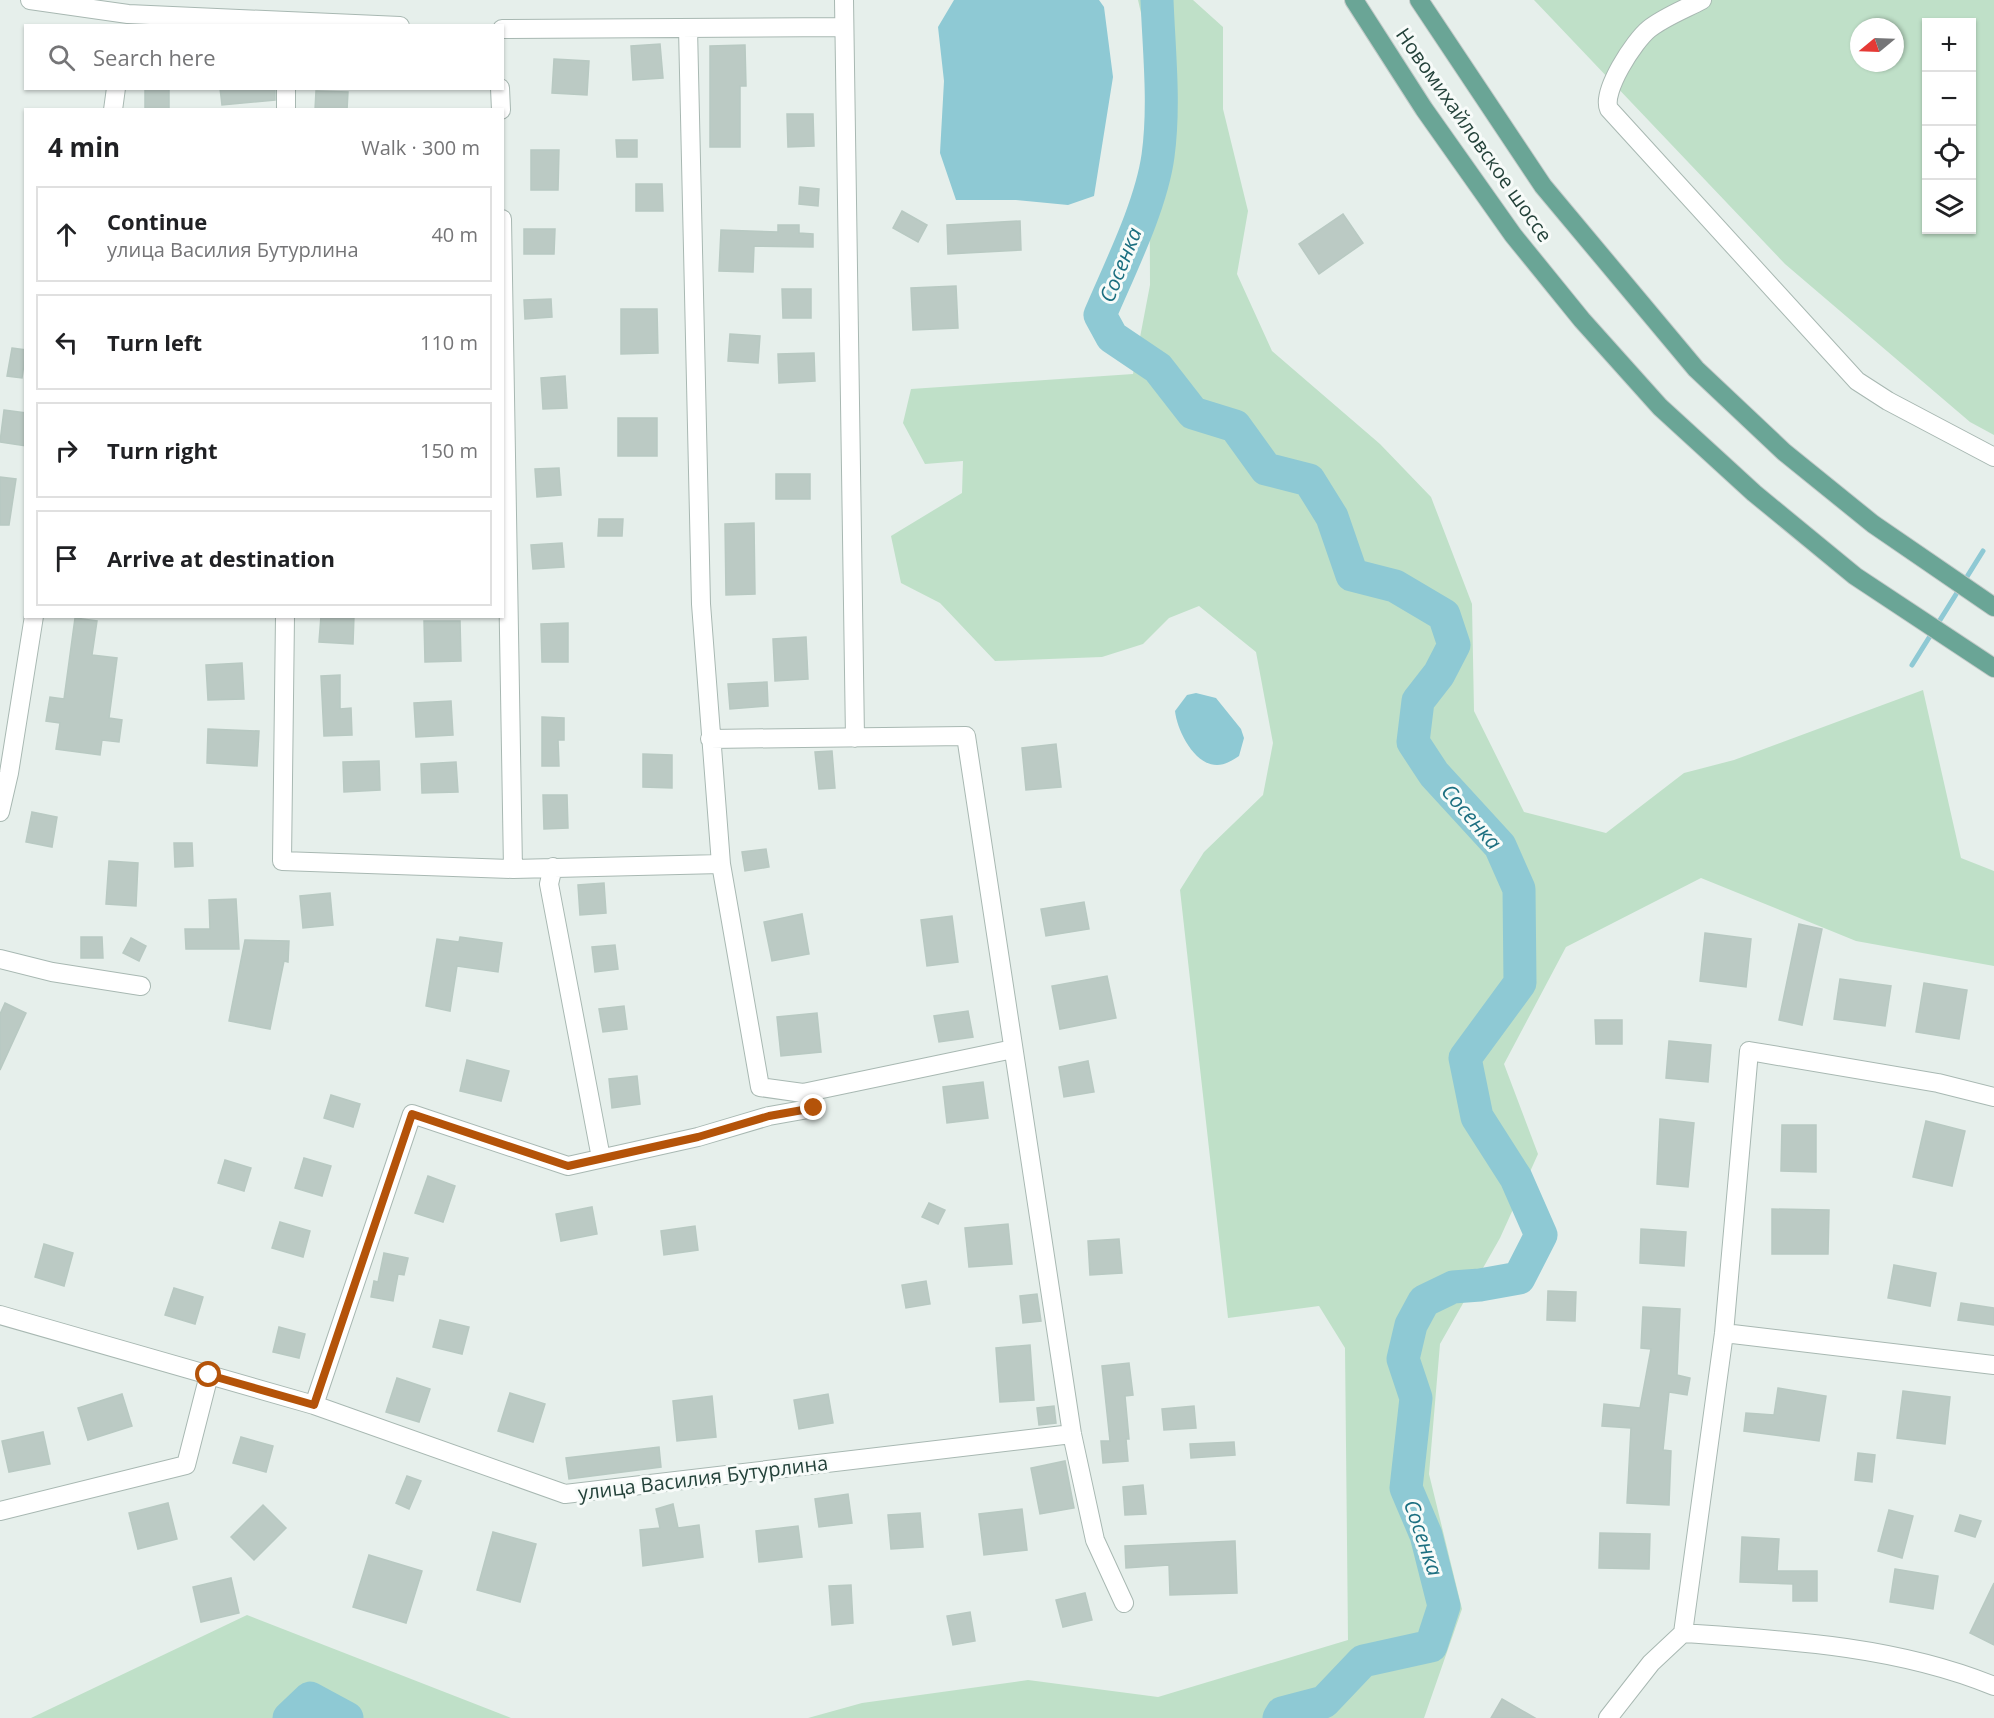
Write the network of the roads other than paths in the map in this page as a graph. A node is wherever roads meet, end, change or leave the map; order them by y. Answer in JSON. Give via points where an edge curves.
{"nodes":[{"id":1,"x":30,"y":0,"type":"edge"},
{"id":2,"x":844,"y":0,"type":"edge"},
{"id":3,"x":1354,"y":0,"type":"edge"},
{"id":4,"x":1419,"y":0,"type":"edge"},
{"id":5,"x":1702,"y":0,"type":"edge"},
{"id":6,"x":127,"y":20,"type":"edge"},
{"id":7,"x":286,"y":23,"type":"edge"},
{"id":8,"x":324,"y":24,"type":"edge"},
{"id":9,"x":843,"y":27,"type":"junction"},
{"id":10,"x":688,"y":28,"type":"junction"},
{"id":11,"x":504,"y":29,"type":"edge"},
{"id":12,"x":116,"y":90,"type":"edge"},
{"id":13,"x":286,"y":90,"type":"edge"},
{"id":14,"x":500,"y":90,"type":"edge"},
{"id":15,"x":113,"y":108,"type":"edge"},
{"id":16,"x":286,"y":108,"type":"edge"},
{"id":17,"x":501,"y":108,"type":"edge"},
{"id":18,"x":504,"y":337,"type":"edge"},
{"id":19,"x":1994,"y":457,"type":"edge"},
{"id":20,"x":1994,"y":607,"type":"edge"},
{"id":21,"x":34,"y":618,"type":"edge"},
{"id":22,"x":285,"y":618,"type":"edge"},
{"id":23,"x":1994,"y":668,"type":"edge"},
{"id":24,"x":855,"y":738,"type":"junction"},
{"id":25,"x":710,"y":740,"type":"junction"},
{"id":26,"x":0,"y":812,"type":"edge"},
{"id":27,"x":721,"y":864,"type":"junction"},
{"id":28,"x":553,"y":867,"type":"junction"},
{"id":29,"x":513,"y":869,"type":"junction"},
{"id":30,"x":0,"y":959,"type":"edge"},
{"id":31,"x":141,"y":986,"type":"dead end"},
{"id":32,"x":1012,"y":1049,"type":"junction"},
{"id":33,"x":1994,"y":1097,"type":"edge"},
{"id":34,"x":814,"y":1108,"type":"dead end"},
{"id":35,"x":601,"y":1158,"type":"junction"},
{"id":36,"x":0,"y":1315,"type":"edge"},
{"id":37,"x":1724,"y":1333,"type":"junction"},
{"id":38,"x":1994,"y":1365,"type":"edge"},
{"id":39,"x":209,"y":1375,"type":"junction"},
{"id":40,"x":314,"y":1405,"type":"junction"},
{"id":41,"x":1072,"y":1434,"type":"junction"},
{"id":42,"x":0,"y":1511,"type":"edge"},
{"id":43,"x":1124,"y":1603,"type":"dead end"},
{"id":44,"x":1683,"y":1633,"type":"junction"},
{"id":45,"x":1994,"y":1686,"type":"edge"},
{"id":46,"x":1608,"y":1718,"type":"edge"}],
"edges":[{"from":1,"to":6,"type":"street"},
{"from":2,"to":9,"type":"street"},
{"from":3,"to":23,"type":"main road","name":"Новомихайловское шоссе","via":[[1507,227],[1582,320],[1660,407],[1754,493],[1855,576]]},
{"from":4,"to":20,"type":"main road","name":"Новомихайловское шоссе","via":[[1543,186],[1696,369],[1784,452],[1873,524]]},
{"from":5,"to":19,"type":"street","via":[[1649,29],[1636,44],[1607,95],[1609,109],[1857,381]]},
{"from":6,"to":7,"type":"street"},
{"from":7,"to":8,"type":"street"},
{"from":9,"to":10,"type":"street"},
{"from":9,"to":24,"type":"street"},
{"from":10,"to":11,"type":"street"},
{"from":10,"to":25,"type":"street","via":[[701,604]]},
{"from":12,"to":15,"type":"street"},
{"from":13,"to":16,"type":"street"},
{"from":14,"to":17,"type":"street"},
{"from":18,"to":29,"type":"street"},
{"from":21,"to":26,"type":"street"},
{"from":22,"to":29,"type":"street","via":[[282,861]]},
{"from":24,"to":25,"type":"street"},
{"from":24,"to":32,"type":"street","via":[[966,736]]},
{"from":25,"to":27,"type":"street"},
{"from":27,"to":28,"type":"street"},
{"from":27,"to":32,"type":"street","via":[[760,1087],[803,1093]]},
{"from":28,"to":29,"type":"street"},
{"from":28,"to":35,"type":"street","via":[[549,884]]},
{"from":30,"to":31,"type":"street"},
{"from":32,"to":41,"type":"street"},
{"from":33,"to":37,"type":"street","via":[[1938,1083],[1749,1051]]},
{"from":34,"to":35,"type":"street"},
{"from":35,"to":40,"type":"street","via":[[568,1166],[412,1114]]},
{"from":36,"to":39,"type":"street","name":"улица Василия Бутурлина"},
{"from":37,"to":38,"type":"street"},
{"from":37,"to":44,"type":"street"},
{"from":39,"to":40,"type":"street","name":"улица Василия Бутурлина"},
{"from":39,"to":42,"type":"street","via":[[186,1465]]},
{"from":40,"to":41,"type":"street","name":"улица Василия Бутурлина","via":[[565,1494]]},
{"from":41,"to":43,"type":"street","via":[[1095,1540]]},
{"from":44,"to":45,"type":"street","via":[[1891,1656],[1967,1675]]},
{"from":44,"to":46,"type":"street","via":[[1651,1664]]}]}
